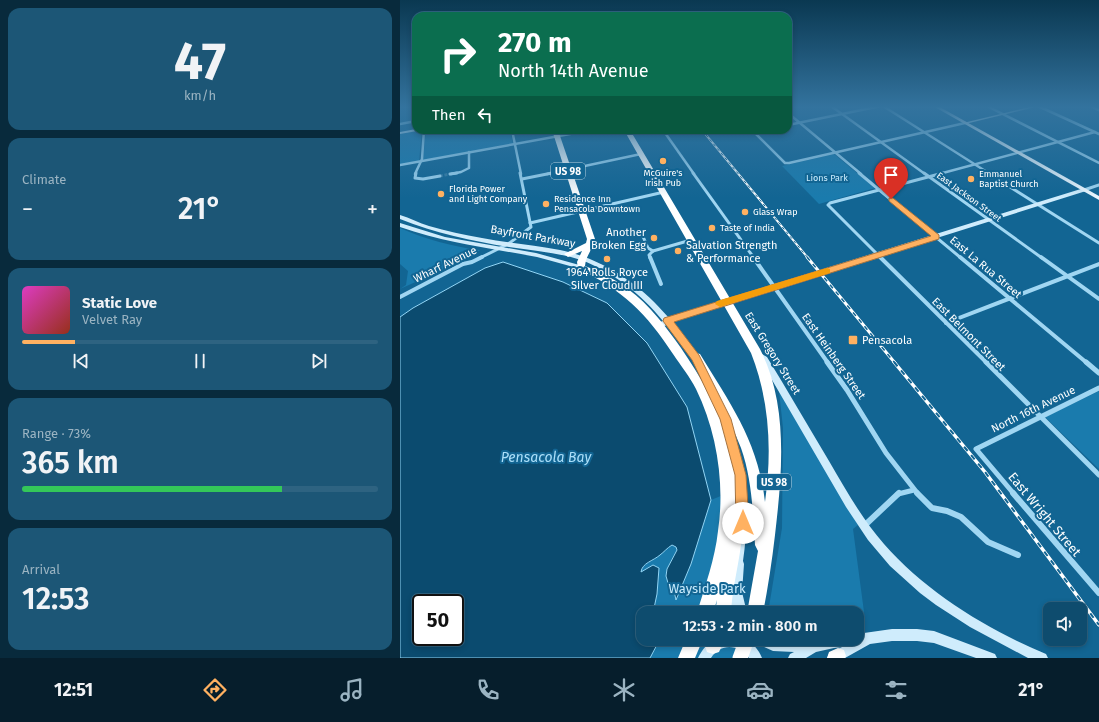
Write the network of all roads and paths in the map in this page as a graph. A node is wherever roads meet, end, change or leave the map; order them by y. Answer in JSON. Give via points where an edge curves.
{"nodes":[{"id":1,"x":423,"y":137,"type":"edge"},
{"id":2,"x":513,"y":137,"type":"edge"},
{"id":3,"x":542,"y":137,"type":"edge"},
{"id":4,"x":557,"y":137,"type":"edge"},
{"id":5,"x":631,"y":137,"type":"edge"},
{"id":6,"x":668,"y":137,"type":"edge"},
{"id":7,"x":759,"y":137,"type":"edge"},
{"id":8,"x":816,"y":137,"type":"edge"},
{"id":9,"x":874,"y":137,"type":"edge"},
{"id":10,"x":904,"y":137,"type":"edge"},
{"id":11,"x":932,"y":137,"type":"edge"},
{"id":12,"x":989,"y":137,"type":"edge"},
{"id":13,"x":1048,"y":137,"type":"edge"},
{"id":14,"x":1077,"y":137,"type":"edge"},
{"id":15,"x":882,"y":142,"type":"junction"},
{"id":16,"x":1058,"y":142,"type":"junction"},
{"id":17,"x":515,"y":144,"type":"junction"},
{"id":18,"x":469,"y":152,"type":"junction"},
{"id":19,"x":835,"y":153,"type":"junction"},
{"id":20,"x":1018,"y":153,"type":"junction"},
{"id":21,"x":641,"y":154,"type":"junction"},
{"id":22,"x":421,"y":161,"type":"junction"},
{"id":23,"x":1099,"y":163,"type":"edge"},
{"id":24,"x":975,"y":164,"type":"junction"},
{"id":25,"x":400,"y":165,"type":"edge"},
{"id":26,"x":568,"y":170,"type":"junction"},
{"id":27,"x":450,"y":174,"type":"tunnel mouth"},
{"id":28,"x":440,"y":176,"type":"tunnel mouth"},
{"id":29,"x":930,"y":177,"type":"junction"},
{"id":30,"x":522,"y":179,"type":"junction"},
{"id":31,"x":1099,"y":185,"type":"edge"},
{"id":32,"x":880,"y":190,"type":"junction"},
{"id":33,"x":1084,"y":190,"type":"junction"},
{"id":34,"x":664,"y":192,"type":"junction"},
{"id":35,"x":1099,"y":198,"type":"edge"},
{"id":36,"x":1039,"y":205,"type":"junction"},
{"id":37,"x":582,"y":212,"type":"junction"},
{"id":38,"x":400,"y":217,"type":"edge"},
{"id":39,"x":990,"y":220,"type":"junction"},
{"id":40,"x":530,"y":223,"type":"junction"},
{"id":41,"x":417,"y":224,"type":"junction"},
{"id":42,"x":400,"y":225,"type":"edge"},
{"id":43,"x":409,"y":229,"type":"junction"},
{"id":44,"x":641,"y":232,"type":"dead end"},
{"id":45,"x":936,"y":237,"type":"junction"},
{"id":46,"x":691,"y":240,"type":"junction"},
{"id":47,"x":590,"y":242,"type":"junction"},
{"id":48,"x":1099,"y":243,"type":"edge"},
{"id":49,"x":508,"y":244,"type":"junction"},
{"id":50,"x":499,"y":249,"type":"junction"},
{"id":51,"x":653,"y":250,"type":"junction"},
{"id":52,"x":568,"y":254,"type":"junction"},
{"id":53,"x":878,"y":255,"type":"junction"},
{"id":54,"x":581,"y":263,"type":"junction"},
{"id":55,"x":1099,"y":264,"type":"edge"},
{"id":56,"x":1068,"y":276,"type":"junction"},
{"id":57,"x":661,"y":284,"type":"dead end"},
{"id":58,"x":774,"y":287,"type":"junction"},
{"id":59,"x":400,"y":297,"type":"edge"},
{"id":60,"x":1010,"y":298,"type":"junction"},
{"id":61,"x":1099,"y":299,"type":"edge"},
{"id":62,"x":727,"y":301,"type":"junction"},
{"id":63,"x":663,"y":323,"type":"junction"},
{"id":64,"x":946,"y":323,"type":"junction"},
{"id":65,"x":756,"y":352,"type":"junction"},
{"id":66,"x":696,"y":357,"type":"junction"},
{"id":67,"x":1099,"y":373,"type":"edge"},
{"id":68,"x":1099,"y":388,"type":"edge"},
{"id":69,"x":712,"y":414,"type":"junction"},
{"id":70,"x":1040,"y":417,"type":"junction"},
{"id":71,"x":976,"y":449,"type":"joint"},
{"id":72,"x":1099,"y":475,"type":"edge"},
{"id":73,"x":914,"y":490,"type":"junction"},
{"id":74,"x":864,"y":526,"type":"junction"},
{"id":75,"x":740,"y":553,"type":"junction"},
{"id":76,"x":1018,"y":554,"type":"dead end"},
{"id":77,"x":763,"y":573,"type":"junction"},
{"id":78,"x":1099,"y":593,"type":"edge"},
{"id":79,"x":707,"y":606,"type":"edge"},
{"id":80,"x":724,"y":606,"type":"edge"},
{"id":81,"x":732,"y":606,"type":"edge"},
{"id":82,"x":746,"y":606,"type":"edge"},
{"id":83,"x":753,"y":606,"type":"edge"},
{"id":84,"x":692,"y":646,"type":"edge"},
{"id":85,"x":775,"y":646,"type":"edge"},
{"id":86,"x":711,"y":648,"type":"edge"},
{"id":87,"x":749,"y":650,"type":"edge"},
{"id":88,"x":835,"y":653,"type":"edge"},
{"id":89,"x":686,"y":658,"type":"edge"},
{"id":90,"x":794,"y":658,"type":"edge"},
{"id":91,"x":991,"y":658,"type":"edge"},
{"id":92,"x":1042,"y":658,"type":"edge"}],
"edges":[{"from":1,"to":22,"type":"street"},
{"from":2,"to":17,"type":"street"},
{"from":3,"to":17,"type":"street"},
{"from":4,"to":26,"type":"highway","number":"US 98"},
{"from":5,"to":21,"type":"highway","name":"East Gregory Street","number":"US 98"},
{"from":6,"to":58,"type":"street","name":"East Heinberg Street"},
{"from":7,"to":19,"type":"street","via":[[787,163]]},
{"from":8,"to":19,"type":"street","name":"East La Rua Street"},
{"from":9,"to":15,"type":"street","name":"East Jackson Street"},
{"from":10,"to":15,"type":"street"},
{"from":11,"to":24,"type":"street"},
{"from":12,"to":20,"type":"main road"},
{"from":13,"to":16,"type":"street"},
{"from":14,"to":16,"type":"street"},
{"from":15,"to":19,"type":"street"},
{"from":15,"to":29,"type":"street","name":"East Jackson Street"},
{"from":16,"to":20,"type":"street"},
{"from":16,"to":23,"type":"street"},
{"from":17,"to":18,"type":"street"},
{"from":17,"to":30,"type":"street"},
{"from":18,"to":22,"type":"street"},
{"from":18,"to":27,"type":"street","via":[[469,168]]},
{"from":19,"to":32,"type":"street","name":"East La Rua Street"},
{"from":20,"to":24,"type":"street"},
{"from":20,"to":33,"type":"main road"},
{"from":21,"to":26,"type":"street"},
{"from":21,"to":34,"type":"highway","name":"East Gregory Street","number":"US 98"},
{"from":22,"to":25,"type":"street"},
{"from":22,"to":28,"type":"street","via":[[415,178]]},
{"from":24,"to":29,"type":"street"},
{"from":24,"to":36,"type":"street"},
{"from":26,"to":30,"type":"street"},
{"from":26,"to":37,"type":"highway","number":"US 98"},
{"from":29,"to":32,"type":"street"},
{"from":29,"to":39,"type":"street","name":"East Jackson Street"},
{"from":30,"to":40,"type":"street"},
{"from":31,"to":33,"type":"street"},
{"from":32,"to":45,"type":"street","name":"East La Rua Street"},
{"from":32,"to":53,"type":"street","name":"East Belmont Street","via":[[829,204],[829,207]]},
{"from":33,"to":35,"type":"main road"},
{"from":33,"to":36,"type":"street"},
{"from":34,"to":37,"type":"street"},
{"from":34,"to":46,"type":"highway","name":"East Gregory Street","number":"US 98"},
{"from":36,"to":39,"type":"street"},
{"from":36,"to":48,"type":"street"},
{"from":37,"to":40,"type":"street"},
{"from":37,"to":47,"type":"highway","number":"US 98"},
{"from":38,"to":41,"type":"street","name":"Bayfront Parkway"},
{"from":39,"to":45,"type":"street"},
{"from":39,"to":56,"type":"street","name":"East Jackson Street"},
{"from":40,"to":49,"type":"street","name":"Wharf Avenue","via":[[530,229]]},
{"from":41,"to":43,"type":"street"},
{"from":41,"to":49,"type":"street","name":"Bayfront Parkway","via":[[452,234]]},
{"from":42,"to":43,"type":"street","name":"Bayfront Parkway"},
{"from":43,"to":50,"type":"street","name":"Bayfront Parkway"},
{"from":44,"to":51,"type":"street","via":[[648,248]]},
{"from":45,"to":53,"type":"street"},
{"from":45,"to":60,"type":"street","name":"East La Rua Street"},
{"from":46,"to":51,"type":"street"},
{"from":46,"to":62,"type":"highway","name":"East Gregory Street","number":"US 98"},
{"from":47,"to":52,"type":"highway"},
{"from":47,"to":54,"type":"highway"},
{"from":49,"to":50,"type":"street","name":"Wharf Avenue"},
{"from":49,"to":52,"type":"street","name":"Bayfront Parkway"},
{"from":50,"to":54,"type":"street","name":"Bayfront Parkway"},
{"from":50,"to":59,"type":"street","name":"Wharf Avenue","via":[[463,264]]},
{"from":51,"to":57,"type":"street","via":[[649,255]]},
{"from":52,"to":54,"type":"street","name":"Bayfront Parkway"},
{"from":53,"to":58,"type":"street"},
{"from":53,"to":64,"type":"street","name":"East Belmont Street"},
{"from":54,"to":63,"type":"highway","name":"Bayfront Parkway","via":[[632,297]]},
{"from":55,"to":56,"type":"street"},
{"from":56,"to":60,"type":"street"},
{"from":56,"to":61,"type":"street","name":"East Jackson Street"},
{"from":58,"to":62,"type":"street"},
{"from":58,"to":73,"type":"street","name":"East Heinberg Street","via":[[847,390],[886,453]]},
{"from":60,"to":64,"type":"street"},
{"from":60,"to":67,"type":"street","name":"East La Rua Street"},
{"from":62,"to":63,"type":"street"},
{"from":62,"to":65,"type":"highway","name":"East Gregory Street","number":"US 98"},
{"from":63,"to":66,"type":"street","name":"Bayfront Parkway"},
{"from":63,"to":69,"type":"highway","name":"Bayfront Parkway","via":[[703,392]]},
{"from":64,"to":70,"type":"street","name":"East Belmont Street"},
{"from":65,"to":74,"type":"street","name":"East Gregory Street","via":[[764,359]]},
{"from":65,"to":77,"type":"highway","number":"US 98","via":[[765,377],[771,407],[775,452],[775,475]]},
{"from":66,"to":75,"type":"street","name":"Bayfront Parkway","via":[[724,415],[738,465],[743,515]]},
{"from":66,"to":77,"type":"highway","via":[[740,432],[752,466],[759,506]]},
{"from":68,"to":70,"type":"street","name":"North 16th Avenue"},
{"from":69,"to":79,"type":"highway","via":[[721,444],[727,503],[724,544]]},
{"from":69,"to":80,"type":"highway","via":[[725,439],[736,500],[735,540]]},
{"from":70,"to":71,"type":"street","name":"North 16th Avenue"},
{"from":70,"to":72,"type":"street","name":"East Belmont Street"},
{"from":71,"to":78,"type":"street","name":"East Wright Street"},
{"from":73,"to":74,"type":"street","via":[[900,493]]},
{"from":73,"to":76,"type":"street","name":"East Heinberg Street","via":[[932,508],[944,509],[959,515],[982,538]]},
{"from":74,"to":92,"type":"street","name":"East Gregory Street","via":[[891,559],[925,591],[982,628]]},
{"from":75,"to":81,"type":"street","name":"Bayfront Parkway"},
{"from":75,"to":82,"type":"street","via":[[737,592]]},
{"from":77,"to":83,"type":"highway","number":"US 98"},
{"from":84,"to":89,"type":"highway"},
{"from":85,"to":88,"type":"street"},
{"from":86,"to":87,"type":"street","via":[[723,641],[733,640]]},
{"from":88,"to":90,"type":"street","via":[[814,647]]},
{"from":88,"to":91,"type":"street","via":[[869,639],[892,635],[917,635],[940,639]]}]}
